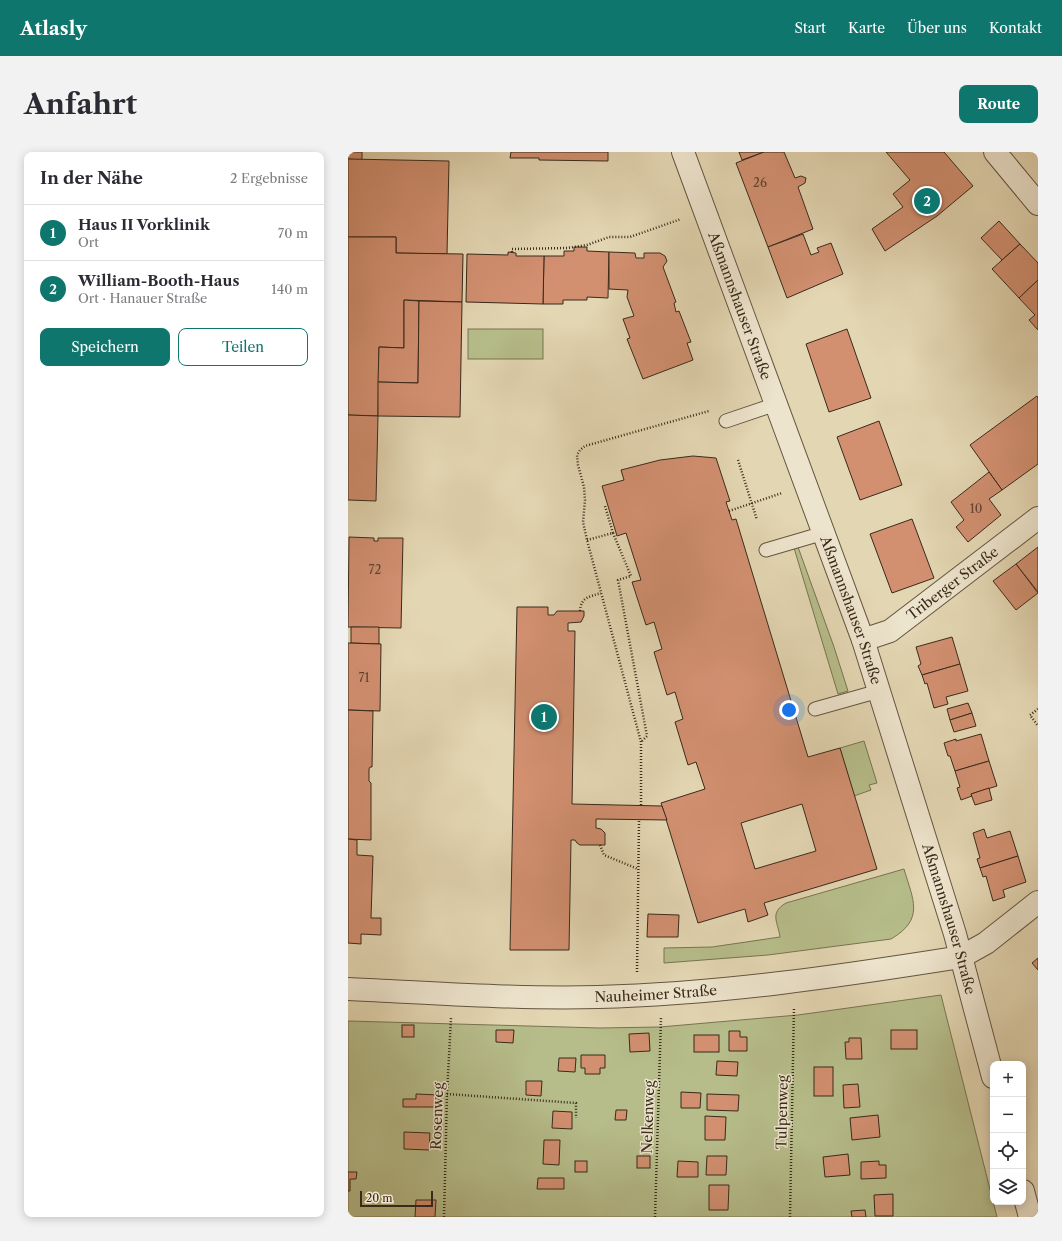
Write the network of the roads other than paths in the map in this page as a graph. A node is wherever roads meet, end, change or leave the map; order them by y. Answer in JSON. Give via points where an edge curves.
{"nodes":[{"id":1,"x":683,"y":152,"type":"edge"},
{"id":2,"x":995,"y":152,"type":"edge"},
{"id":3,"x":1038,"y":204,"type":"edge"},
{"id":4,"x":776,"y":404,"type":"junction"},
{"id":5,"x":726,"y":421,"type":"dead end"},
{"id":6,"x":1038,"y":518,"type":"edge"},
{"id":7,"x":824,"y":533,"type":"junction"},
{"id":8,"x":766,"y":550,"type":"dead end"},
{"id":9,"x":863,"y":640,"type":"junction"},
{"id":10,"x":879,"y":691,"type":"junction"},
{"id":11,"x":815,"y":709,"type":"dead end"},
{"id":12,"x":1038,"y":902,"type":"edge"},
{"id":13,"x":961,"y":957,"type":"junction"},
{"id":14,"x":348,"y":989,"type":"edge"},
{"id":15,"x":990,"y":1066,"type":"edge"},
{"id":16,"x":1026,"y":1202,"type":"edge"},
{"id":17,"x":1030,"y":1217,"type":"edge"}],
"edges":[{"from":1,"to":4,"type":"street","name":"Aßmannshauser Straße"},
{"from":2,"to":3,"type":"street"},
{"from":4,"to":5,"type":"lane"},
{"from":4,"to":7,"type":"street","name":"Aßmannshauser Straße"},
{"from":6,"to":9,"type":"street","name":"Triberger Straße","via":[[890,631]]},
{"from":7,"to":8,"type":"lane"},
{"from":7,"to":9,"type":"street","name":"Aßmannshauser Straße"},
{"from":9,"to":10,"type":"street","name":"Aßmannshauser Straße"},
{"from":10,"to":11,"type":"lane"},
{"from":10,"to":13,"type":"street","name":"Aßmannshauser Straße"},
{"from":12,"to":13,"type":"street","via":[[986,943]]},
{"from":13,"to":14,"type":"street","name":"Nauheimer Straße","via":[[777,984],[645,995],[487,996]]},
{"from":13,"to":15,"type":"street","name":"Aßmannshauser Straße"},
{"from":16,"to":17,"type":"street"}]}
